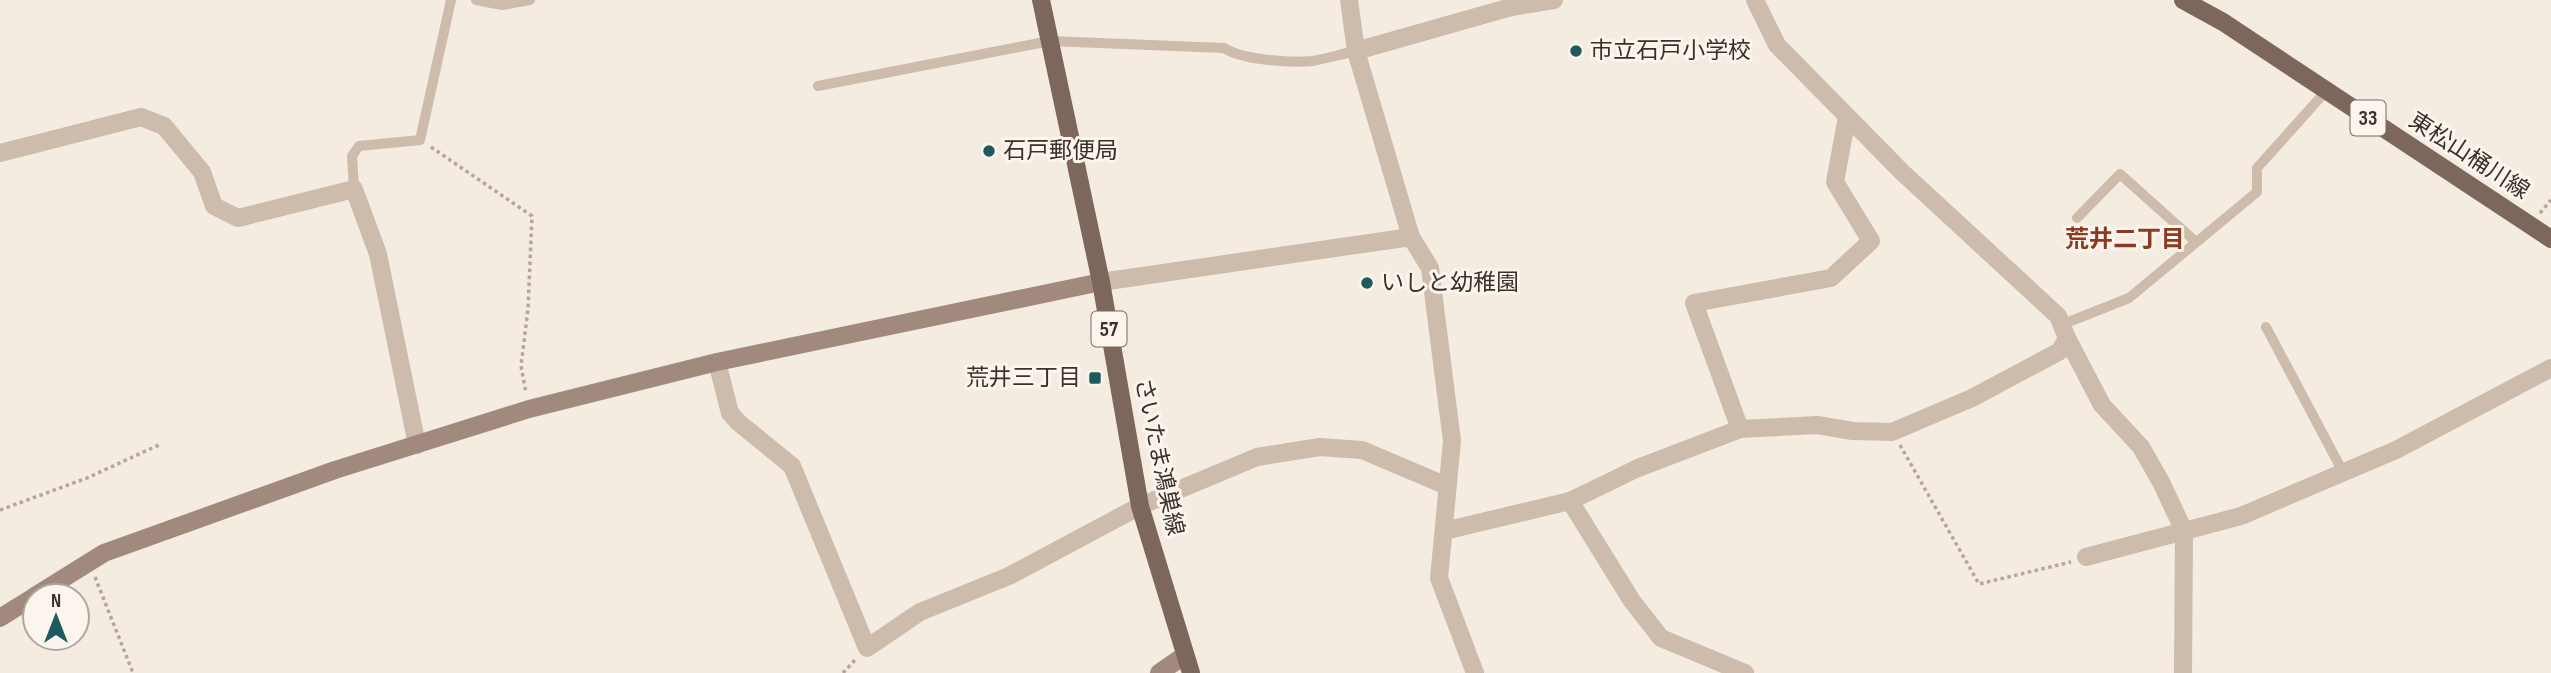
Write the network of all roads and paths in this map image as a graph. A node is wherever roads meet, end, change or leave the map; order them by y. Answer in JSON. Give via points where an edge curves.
{"nodes":[{"id":1,"x":451,"y":0,"type":"edge"},
{"id":2,"x":476,"y":0,"type":"edge"},
{"id":3,"x":530,"y":0,"type":"edge"},
{"id":4,"x":1041,"y":0,"type":"edge"},
{"id":5,"x":1349,"y":0,"type":"edge"},
{"id":6,"x":1554,"y":0,"type":"edge"},
{"id":7,"x":1755,"y":0,"type":"edge"},
{"id":8,"x":2183,"y":0,"type":"edge"},
{"id":9,"x":1050,"y":41,"type":"junction"},
{"id":10,"x":1356,"y":51,"type":"junction"},
{"id":11,"x":818,"y":86,"type":"dead end"},
{"id":12,"x":2326,"y":90,"type":"junction"},
{"id":13,"x":1847,"y":117,"type":"junction"},
{"id":14,"x":421,"y":139,"type":"junction"},
{"id":15,"x":0,"y":153,"type":"edge"},
{"id":16,"x":354,"y":188,"type":"junction"},
{"id":17,"x":2077,"y":218,"type":"dead end"},
{"id":18,"x":1410,"y":237,"type":"junction"},
{"id":19,"x":2551,"y":239,"type":"edge"},
{"id":20,"x":2196,"y":242,"type":"junction"},
{"id":21,"x":1101,"y":282,"type":"junction"},
{"id":22,"x":2266,"y":327,"type":"dead end"},
{"id":23,"x":2064,"y":332,"type":"junction"},
{"id":24,"x":717,"y":362,"type":"junction"},
{"id":25,"x":2551,"y":368,"type":"edge"},
{"id":26,"x":529,"y":409,"type":"junction"},
{"id":27,"x":1740,"y":429,"type":"junction"},
{"id":28,"x":1892,"y":432,"type":"junction"},
{"id":29,"x":161,"y":444,"type":"dead end"},
{"id":30,"x":417,"y":444,"type":"junction"},
{"id":31,"x":2343,"y":472,"type":"junction"},
{"id":32,"x":1447,"y":486,"type":"junction"},
{"id":33,"x":1570,"y":501,"type":"junction"},
{"id":34,"x":1140,"y":506,"type":"junction"},
{"id":35,"x":0,"y":510,"type":"edge"},
{"id":36,"x":1444,"y":531,"type":"junction"},
{"id":37,"x":2184,"y":531,"type":"junction"},
{"id":38,"x":2086,"y":557,"type":"joint"},
{"id":39,"x":89,"y":562,"type":"junction"},
{"id":40,"x":57,"y":582,"type":"edge"},
{"id":41,"x":21,"y":605,"type":"edge"},
{"id":42,"x":0,"y":618,"type":"edge"},
{"id":43,"x":1185,"y":655,"type":"junction"},
{"id":44,"x":133,"y":673,"type":"edge"},
{"id":45,"x":1159,"y":673,"type":"edge"},
{"id":46,"x":1191,"y":673,"type":"edge"},
{"id":47,"x":1475,"y":673,"type":"edge"},
{"id":48,"x":1745,"y":673,"type":"edge"},
{"id":49,"x":2183,"y":673,"type":"edge"}],
"edges":[{"from":1,"to":14,"type":"lane"},
{"from":2,"to":3,"type":"lane","via":[[502,5]]},
{"from":4,"to":9,"type":"main road","name":"さいたま鴻巣線","number":"57"},
{"from":5,"to":10,"type":"street"},
{"from":6,"to":10,"type":"street","via":[[1511,7]]},
{"from":7,"to":13,"type":"street","via":[[1777,45]]},
{"from":8,"to":12,"type":"main road","name":"東松山桶川線","number":"33"},
{"from":9,"to":10,"type":"lane","via":[[1224,48],[1235,56],[1310,61]]},
{"from":9,"to":11,"type":"lane"},
{"from":9,"to":21,"type":"main road","name":"さいたま鴻巣線","number":"57"},
{"from":10,"to":18,"type":"street"},
{"from":12,"to":19,"type":"main road","name":"東松山桶川線","number":"33"},
{"from":12,"to":20,"type":"lane","via":[[2257,168],[2257,192]]},
{"from":13,"to":23,"type":"street","via":[[2058,316]]},
{"from":13,"to":27,"type":"street","via":[[1835,182],[1871,241],[1831,278],[1694,303]]},
{"from":14,"to":16,"type":"lane","via":[[359,146],[352,156]]},
{"from":14,"to":26,"type":"path","via":[[532,216],[521,366]]},
{"from":15,"to":16,"type":"street","via":[[141,117],[164,126],[202,172],[214,205],[239,218]]},
{"from":16,"to":30,"type":"street","via":[[378,254]]},
{"from":17,"to":20,"type":"lane","via":[[2120,174]]},
{"from":18,"to":21,"type":"street"},
{"from":18,"to":32,"type":"street","via":[[1430,268],[1452,441]]},
{"from":20,"to":23,"type":"lane","via":[[2129,298]]},
{"from":21,"to":24,"type":"street"},
{"from":21,"to":34,"type":"main road","name":"さいたま鴻巣線","number":"57"},
{"from":22,"to":31,"type":"lane"},
{"from":23,"to":28,"type":"street","via":[[2060,351],[1972,398]]},
{"from":23,"to":37,"type":"street","via":[[2102,405],[2141,447]]},
{"from":24,"to":26,"type":"street"},
{"from":24,"to":34,"type":"street","via":[[730,412],[792,466],[866,648],[920,612],[1009,576]]},
{"from":25,"to":31,"type":"street","via":[[2396,450]]},
{"from":26,"to":30,"type":"street"},
{"from":27,"to":28,"type":"street","via":[[1817,425]]},
{"from":27,"to":33,"type":"street"},
{"from":28,"to":38,"type":"path","via":[[1979,584]]},
{"from":29,"to":35,"type":"path"},
{"from":30,"to":39,"type":"street"},
{"from":31,"to":37,"type":"street","via":[[2241,516]]},
{"from":32,"to":34,"type":"street","via":[[1362,450],[1320,447],[1257,457]]},
{"from":32,"to":36,"type":"street"},
{"from":33,"to":36,"type":"street"},
{"from":33,"to":48,"type":"street","via":[[1632,601],[1661,638]]},
{"from":34,"to":43,"type":"main road","name":"さいたま鴻巣線","number":"57"},
{"from":36,"to":47,"type":"street","via":[[1439,578]]},
{"from":37,"to":38,"type":"street"},
{"from":37,"to":49,"type":"street"},
{"from":39,"to":40,"type":"street"},
{"from":39,"to":44,"type":"path"},
{"from":41,"to":42,"type":"street"},
{"from":43,"to":45,"type":"street"},
{"from":43,"to":46,"type":"main road","name":"さいたま鴻巣線","number":"57"}]}
